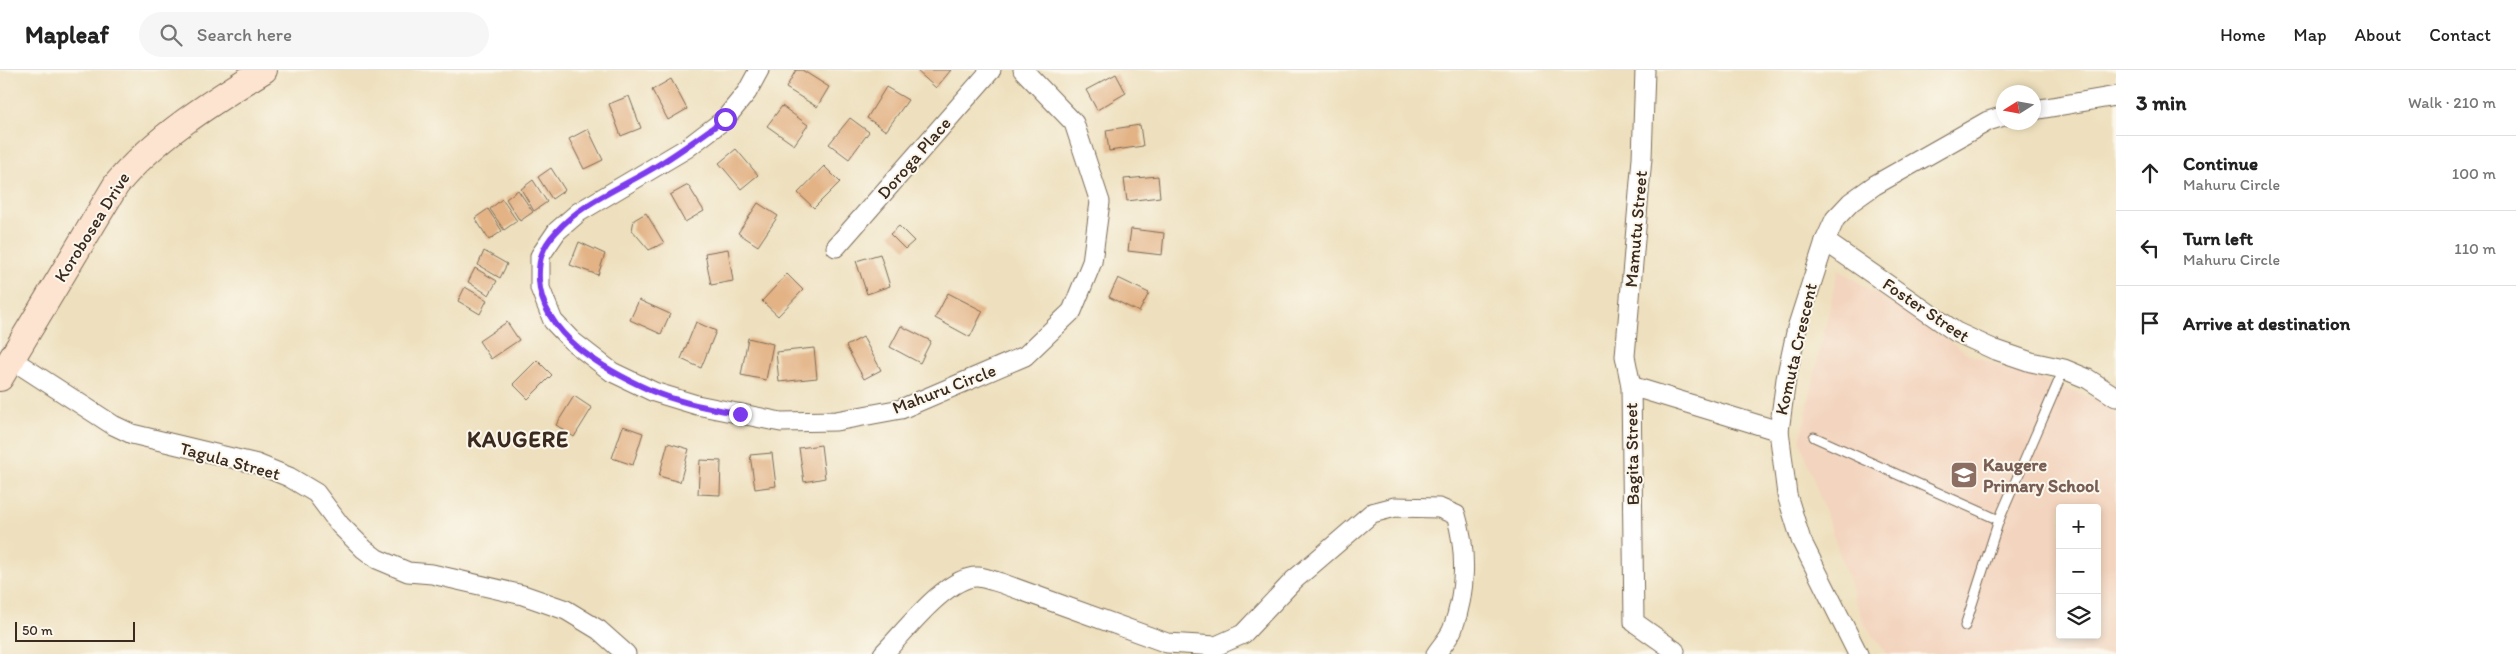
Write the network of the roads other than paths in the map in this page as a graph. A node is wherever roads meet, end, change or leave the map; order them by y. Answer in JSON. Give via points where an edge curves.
{"nodes":[{"id":1,"x":264,"y":70,"type":"edge"},
{"id":2,"x":759,"y":70,"type":"edge"},
{"id":3,"x":991,"y":70,"type":"edge"},
{"id":4,"x":1023,"y":70,"type":"edge"},
{"id":5,"x":1646,"y":70,"type":"edge"},
{"id":6,"x":236,"y":77,"type":"edge"},
{"id":7,"x":2116,"y":96,"type":"edge"},
{"id":8,"x":2041,"y":109,"type":"edge"},
{"id":9,"x":1996,"y":118,"type":"edge"},
{"id":10,"x":1826,"y":241,"type":"junction"},
{"id":11,"x":836,"y":247,"type":"dead end"},
{"id":12,"x":5,"y":368,"type":"edge"},
{"id":13,"x":2064,"y":369,"type":"junction"},
{"id":14,"x":1631,"y":386,"type":"junction"},
{"id":15,"x":2116,"y":398,"type":"edge"},
{"id":16,"x":1778,"y":431,"type":"junction"},
{"id":17,"x":1814,"y":437,"type":"dead end"},
{"id":18,"x":1999,"y":520,"type":"junction"},
{"id":19,"x":1965,"y":626,"type":"dead end"},
{"id":20,"x":623,"y":653,"type":"edge"},
{"id":21,"x":883,"y":654,"type":"edge"},
{"id":22,"x":1436,"y":654,"type":"edge"},
{"id":23,"x":1673,"y":654,"type":"edge"},
{"id":24,"x":1858,"y":654,"type":"edge"}],
"edges":[{"from":1,"to":6,"type":"main road","name":"Korobosea Drive"},
{"from":2,"to":4,"type":"street","name":"Mahuru Circle","via":[[747,92],[725,119],[687,148],[579,212],[563,225],[547,242],[540,256],[540,288],[553,321],[572,341],[612,372],[654,392],[697,405],[790,422],[836,422],[901,409],[1026,356],[1072,310],[1092,262],[1100,202],[1074,123]]},
{"from":3,"to":11,"type":"street","name":"Doroga Place"},
{"from":5,"to":14,"type":"street","name":"Mamutu Street","via":[[1625,356]]},
{"from":6,"to":12,"type":"main road","name":"Korobosea Drive","via":[[152,146],[116,184]]},
{"from":7,"to":8,"type":"street"},
{"from":9,"to":10,"type":"street","name":"Komuta Crescent","via":[[1875,185],[1851,202],[1835,219]]},
{"from":10,"to":13,"type":"street","name":"Foster Street","via":[[1956,332],[2031,362]]},
{"from":10,"to":16,"type":"street","name":"Komuta Crescent","via":[[1797,328]]},
{"from":12,"to":20,"type":"street","name":"Tagula Street","via":[[132,434],[257,464],[289,477],[316,493],[340,525],[364,549],[393,567],[523,595],[566,610],[599,630]]},
{"from":13,"to":15,"type":"street","name":"Foster Street","via":[[2088,378]]},
{"from":13,"to":18,"type":"lane"},
{"from":14,"to":16,"type":"street","name":"Bagita Street"},
{"from":14,"to":23,"type":"street","name":"Bagita Street","via":[[1634,622],[1675,652]]},
{"from":16,"to":24,"type":"street","name":"Komuta Crescent","via":[[1787,495],[1801,540]]},
{"from":17,"to":18,"type":"lane"},
{"from":18,"to":19,"type":"lane"},
{"from":21,"to":22,"type":"street","via":[[944,591],[956,583],[977,577],[1167,642],[1216,646],[1243,634],[1294,580],[1372,514],[1396,507],[1439,508],[1456,515],[1462,532],[1465,561],[1453,629]]}]}
